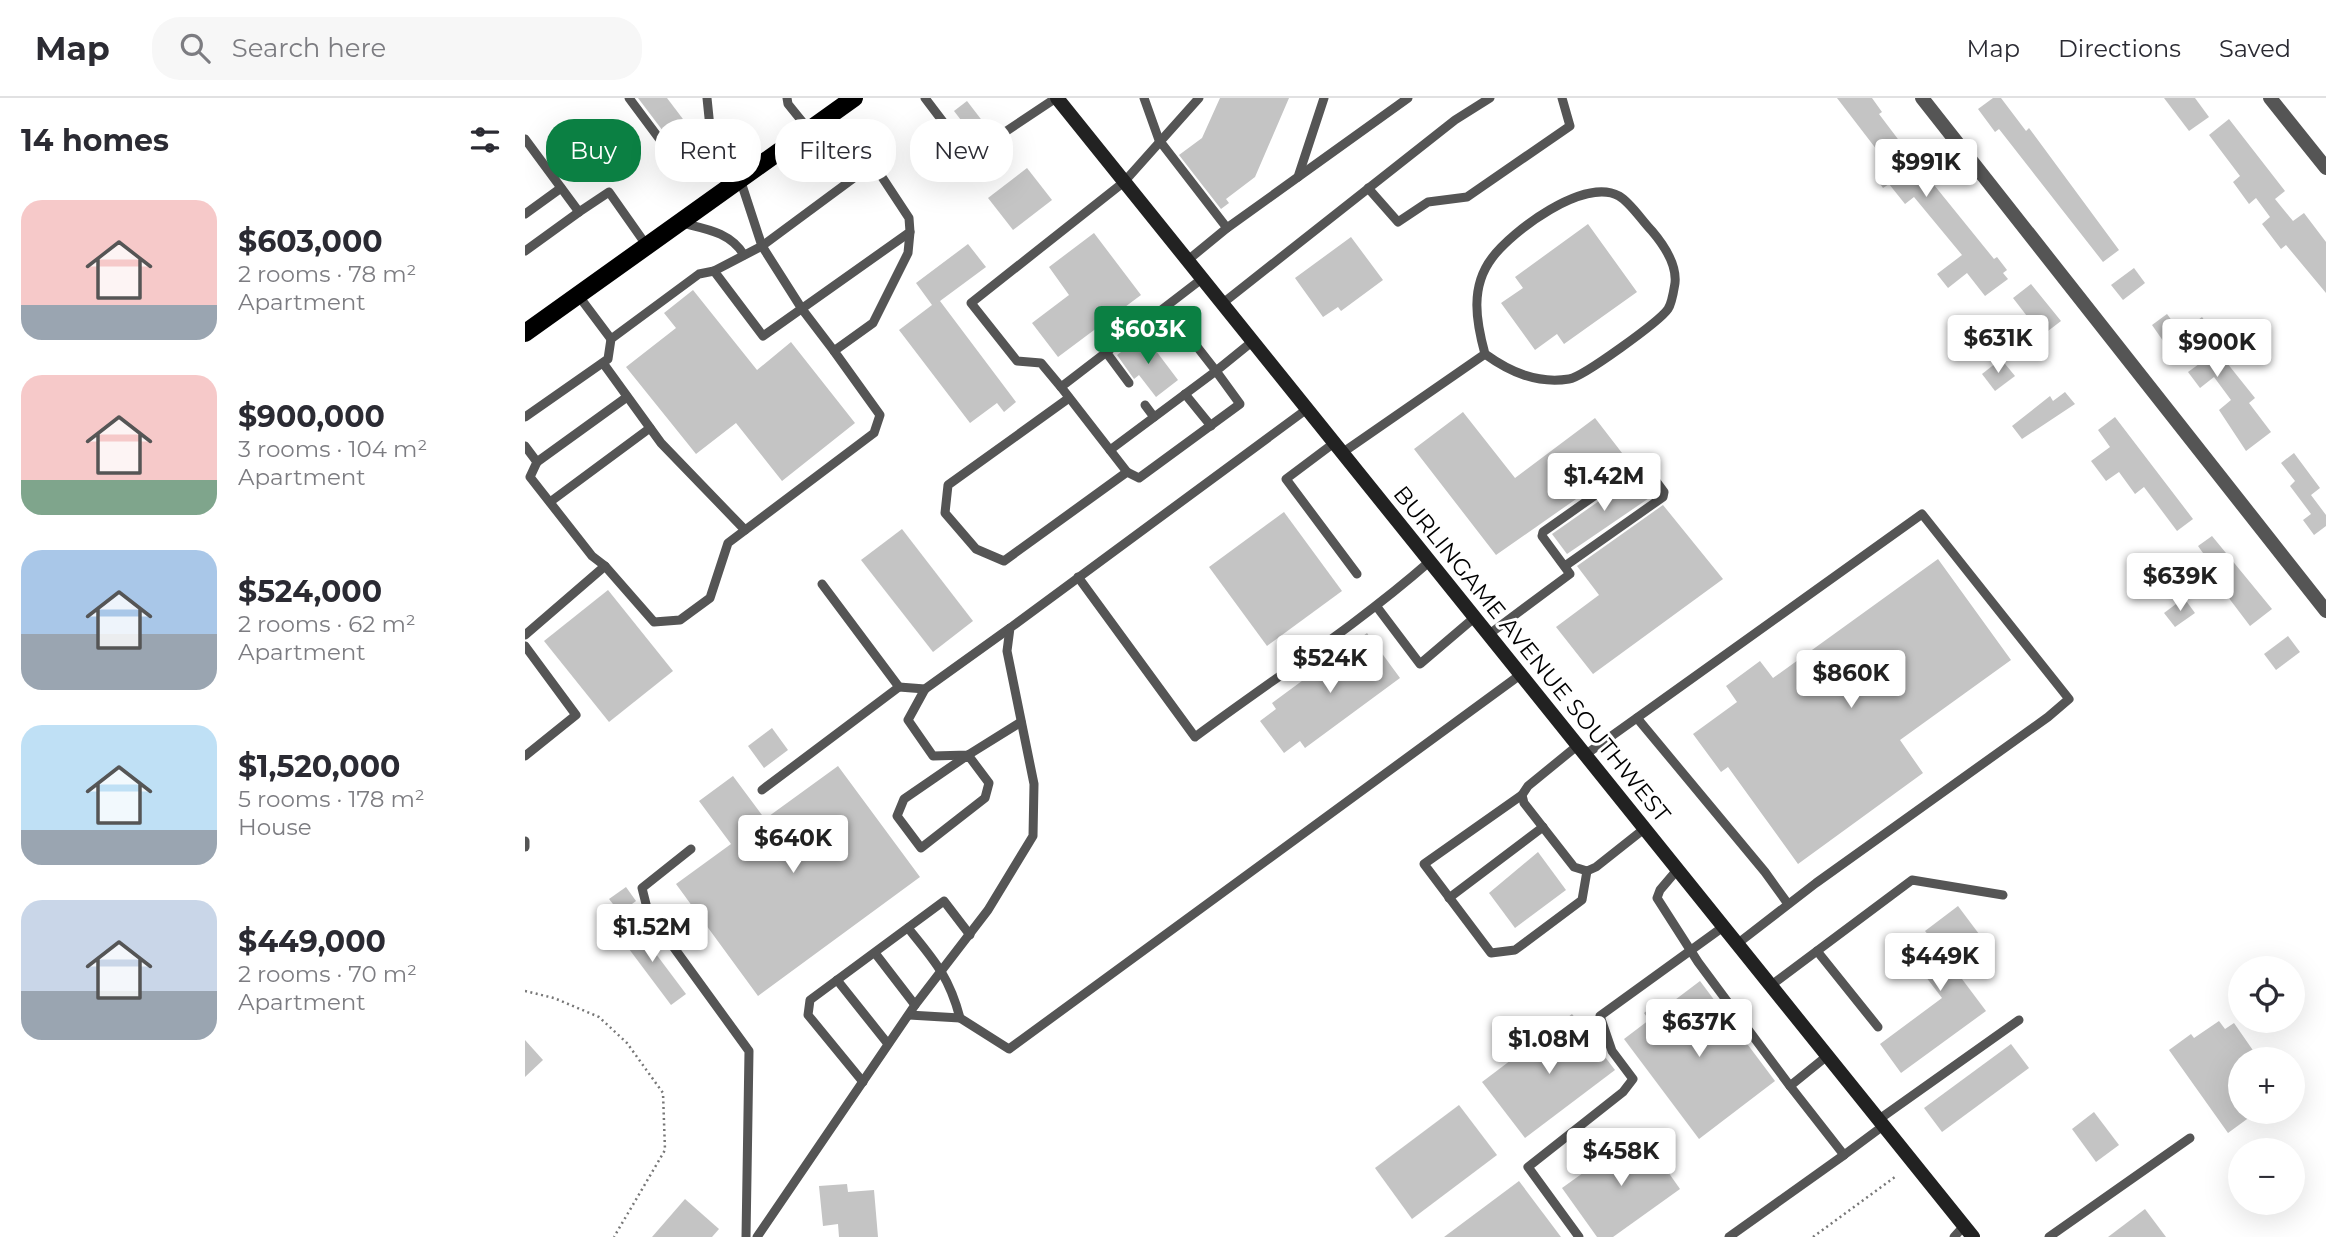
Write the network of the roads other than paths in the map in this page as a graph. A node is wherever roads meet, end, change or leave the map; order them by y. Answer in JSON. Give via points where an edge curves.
{"nodes":[{"id":1,"x":629,"y":98,"type":"edge"},
{"id":2,"x":707,"y":98,"type":"edge"},
{"id":3,"x":787,"y":98,"type":"edge"},
{"id":4,"x":854,"y":98,"type":"edge"},
{"id":5,"x":925,"y":98,"type":"edge"},
{"id":6,"x":1056,"y":98,"type":"edge"},
{"id":7,"x":1199,"y":98,"type":"edge"},
{"id":8,"x":1324,"y":98,"type":"edge"},
{"id":9,"x":1408,"y":98,"type":"edge"},
{"id":10,"x":1490,"y":98,"type":"edge"},
{"id":11,"x":1562,"y":98,"type":"edge"},
{"id":12,"x":1922,"y":98,"type":"edge"},
{"id":13,"x":2270,"y":98,"type":"edge"},
{"id":14,"x":1147,"y":99,"type":"edge"},
{"id":15,"x":709,"y":119,"type":"edge"},
{"id":16,"x":800,"y":119,"type":"edge"},
{"id":17,"x":824,"y":119,"type":"edge"},
{"id":18,"x":655,"y":133,"type":"edge"},
{"id":19,"x":525,"y":139,"type":"edge"},
{"id":20,"x":1159,"y":140,"type":"junction"},
{"id":21,"x":2326,"y":168,"type":"edge"},
{"id":22,"x":1298,"y":177,"type":"junction"},
{"id":23,"x":736,"y":182,"type":"edge"},
{"id":24,"x":740,"y":182,"type":"edge"},
{"id":25,"x":1123,"y":182,"type":"junction"},
{"id":26,"x":561,"y":188,"type":"junction"},
{"id":27,"x":1368,"y":188,"type":"junction"},
{"id":28,"x":579,"y":212,"type":"junction"},
{"id":29,"x":525,"y":214,"type":"edge"},
{"id":30,"x":680,"y":222,"type":"junction"},
{"id":31,"x":1227,"y":228,"type":"junction"},
{"id":32,"x":910,"y":232,"type":"junction"},
{"id":33,"x":647,"y":246,"type":"junction"},
{"id":34,"x":762,"y":246,"type":"junction"},
{"id":35,"x":525,"y":251,"type":"edge"},
{"id":36,"x":744,"y":255,"type":"junction"},
{"id":37,"x":1188,"y":260,"type":"junction"},
{"id":38,"x":714,"y":271,"type":"junction"},
{"id":39,"x":1203,"y":278,"type":"junction"},
{"id":40,"x":578,"y":295,"type":"junction"},
{"id":41,"x":1223,"y":303,"type":"junction"},
{"id":42,"x":1166,"y":307,"type":"junction"},
{"id":43,"x":802,"y":309,"type":"junction"},
{"id":44,"x":525,"y":333,"type":"edge"},
{"id":45,"x":611,"y":339,"type":"junction"},
{"id":46,"x":1253,"y":341,"type":"junction"},
{"id":47,"x":834,"y":351,"type":"junction"},
{"id":48,"x":1106,"y":352,"type":"junction"},
{"id":49,"x":1485,"y":354,"type":"junction"},
{"id":50,"x":603,"y":363,"type":"junction"},
{"id":51,"x":1216,"y":371,"type":"junction"},
{"id":52,"x":1129,"y":383,"type":"dead end"},
{"id":53,"x":1061,"y":387,"type":"junction"},
{"id":54,"x":1185,"y":394,"type":"junction"},
{"id":55,"x":627,"y":397,"type":"junction"},
{"id":56,"x":1069,"y":398,"type":"junction"},
{"id":57,"x":1145,"y":405,"type":"dead end"},
{"id":58,"x":1307,"y":409,"type":"junction"},
{"id":59,"x":525,"y":417,"type":"edge"},
{"id":60,"x":1154,"y":417,"type":"junction"},
{"id":61,"x":1211,"y":426,"type":"junction"},
{"id":62,"x":650,"y":428,"type":"junction"},
{"id":63,"x":525,"y":446,"type":"edge"},
{"id":64,"x":1338,"y":448,"type":"junction"},
{"id":65,"x":1110,"y":450,"type":"junction"},
{"id":66,"x":537,"y":462,"type":"junction"},
{"id":67,"x":1127,"y":472,"type":"junction"},
{"id":68,"x":550,"y":502,"type":"junction"},
{"id":69,"x":745,"y":530,"type":"junction"},
{"id":70,"x":1429,"y":562,"type":"junction"},
{"id":71,"x":605,"y":566,"type":"junction"},
{"id":72,"x":1565,"y":566,"type":"junction"},
{"id":73,"x":1357,"y":574,"type":"dead end"},
{"id":74,"x":1078,"y":577,"type":"junction"},
{"id":75,"x":823,"y":584,"type":"dead end"},
{"id":76,"x":1377,"y":607,"type":"junction"},
{"id":77,"x":2326,"y":611,"type":"edge"},
{"id":78,"x":1475,"y":618,"type":"junction"},
{"id":79,"x":1010,"y":628,"type":"junction"},
{"id":80,"x":525,"y":635,"type":"edge"},
{"id":81,"x":1488,"y":635,"type":"junction"},
{"id":82,"x":525,"y":646,"type":"edge"},
{"id":83,"x":1520,"y":675,"type":"junction"},
{"id":84,"x":899,"y":687,"type":"junction"},
{"id":85,"x":925,"y":689,"type":"junction"},
{"id":86,"x":1637,"y":718,"type":"junction"},
{"id":87,"x":1021,"y":722,"type":"junction"},
{"id":88,"x":1581,"y":751,"type":"junction"},
{"id":89,"x":968,"y":755,"type":"junction"},
{"id":90,"x":525,"y":756,"type":"edge"},
{"id":91,"x":762,"y":790,"type":"dead end"},
{"id":92,"x":1522,"y":795,"type":"junction"},
{"id":93,"x":1543,"y":827,"type":"junction"},
{"id":94,"x":1644,"y":829,"type":"junction"},
{"id":95,"x":525,"y":841,"type":"edge"},
{"id":96,"x":525,"y":847,"type":"edge"},
{"id":97,"x":691,"y":849,"type":"dead end"},
{"id":98,"x":1677,"y":870,"type":"junction"},
{"id":99,"x":1587,"y":871,"type":"junction"},
{"id":100,"x":2003,"y":895,"type":"dead end"},
{"id":101,"x":1449,"y":898,"type":"junction"},
{"id":102,"x":1788,"y":904,"type":"junction"},
{"id":103,"x":1723,"y":927,"type":"junction"},
{"id":104,"x":908,"y":928,"type":"junction"},
{"id":105,"x":970,"y":935,"type":"junction"},
{"id":106,"x":1737,"y":944,"type":"junction"},
{"id":107,"x":1692,"y":950,"type":"junction"},
{"id":108,"x":1817,"y":951,"type":"junction"},
{"id":109,"x":874,"y":953,"type":"junction"},
{"id":110,"x":943,"y":971,"type":"junction"},
{"id":111,"x":837,"y":980,"type":"junction"},
{"id":112,"x":1770,"y":986,"type":"junction"},
{"id":113,"x":915,"y":1005,"type":"junction"},
{"id":114,"x":909,"y":1015,"type":"junction"},
{"id":115,"x":960,"y":1018,"type":"junction"},
{"id":116,"x":2018,"y":1020,"type":"dead end"},
{"id":117,"x":1878,"y":1027,"type":"dead end"},
{"id":118,"x":888,"y":1044,"type":"junction"},
{"id":119,"x":1827,"y":1056,"type":"junction"},
{"id":120,"x":863,"y":1082,"type":"junction"},
{"id":121,"x":1790,"y":1086,"type":"junction"},
{"id":122,"x":1881,"y":1123,"type":"junction"},
{"id":123,"x":2190,"y":1138,"type":"dead end"},
{"id":124,"x":1844,"y":1154,"type":"junction"},
{"id":125,"x":1964,"y":1233,"type":"edge"},
{"id":126,"x":746,"y":1237,"type":"edge"},
{"id":127,"x":757,"y":1237,"type":"edge"},
{"id":128,"x":1579,"y":1237,"type":"edge"},
{"id":129,"x":1729,"y":1237,"type":"edge"},
{"id":130,"x":2049,"y":1237,"type":"edge"}],
"edges":[{"from":1,"to":18,"type":"lane"},
{"from":2,"to":15,"type":"lane"},
{"from":3,"to":16,"type":"lane"},
{"from":4,"to":17,"type":"main road"},
{"from":5,"to":6,"type":"lane","via":[[969,156]]},
{"from":6,"to":25,"type":"street","name":"BURLINGAME AVENUE SOUTHWEST"},
{"from":7,"to":20,"type":"lane"},
{"from":8,"to":22,"type":"lane"},
{"from":9,"to":22,"type":"lane"},
{"from":10,"to":27,"type":"lane"},
{"from":11,"to":27,"type":"lane","via":[[1570,126],[1467,197],[1428,202],[1398,222]]},
{"from":12,"to":77,"type":"street"},
{"from":13,"to":21,"type":"street"},
{"from":14,"to":20,"type":"lane"},
{"from":19,"to":26,"type":"lane"},
{"from":20,"to":25,"type":"lane"},
{"from":20,"to":31,"type":"lane"},
{"from":22,"to":31,"type":"lane"},
{"from":23,"to":30,"type":"main road"},
{"from":24,"to":34,"type":"lane"},
{"from":25,"to":37,"type":"street","name":"BURLINGAME AVENUE SOUTHWEST"},
{"from":25,"to":53,"type":"lane","via":[[971,303],[1017,360],[1041,363]]},
{"from":26,"to":28,"type":"lane"},
{"from":26,"to":29,"type":"lane"},
{"from":27,"to":41,"type":"lane"},
{"from":28,"to":33,"type":"lane","via":[[609,192]]},
{"from":28,"to":35,"type":"lane"},
{"from":30,"to":33,"type":"main road"},
{"from":30,"to":36,"type":"lane","via":[[721,233]]},
{"from":31,"to":37,"type":"lane"},
{"from":32,"to":34,"type":"lane","via":[[909,218],[880,174],[862,173]]},
{"from":32,"to":43,"type":"lane"},
{"from":32,"to":47,"type":"lane","via":[[908,253],[873,323]]},
{"from":33,"to":40,"type":"main road"},
{"from":34,"to":36,"type":"lane"},
{"from":34,"to":43,"type":"lane"},
{"from":36,"to":38,"type":"lane"},
{"from":37,"to":39,"type":"street","name":"BURLINGAME AVENUE SOUTHWEST"},
{"from":38,"to":43,"type":"lane","via":[[763,336]]},
{"from":38,"to":45,"type":"lane","via":[[699,274]]},
{"from":39,"to":41,"type":"street","name":"BURLINGAME AVENUE SOUTHWEST"},
{"from":39,"to":42,"type":"lane"},
{"from":40,"to":44,"type":"main road"},
{"from":40,"to":45,"type":"lane"},
{"from":41,"to":46,"type":"street","name":"BURLINGAME AVENUE SOUTHWEST"},
{"from":42,"to":48,"type":"lane"},
{"from":42,"to":51,"type":"lane"},
{"from":43,"to":47,"type":"lane"},
{"from":45,"to":50,"type":"lane"},
{"from":46,"to":51,"type":"lane"},
{"from":46,"to":58,"type":"street","name":"BURLINGAME AVENUE SOUTHWEST"},
{"from":47,"to":69,"type":"lane","via":[[880,415],[873,433]]},
{"from":48,"to":52,"type":"lane"},
{"from":48,"to":53,"type":"lane"},
{"from":49,"to":49,"type":"lane","via":[[1510,371],[1541,380],[1571,379],[1600,361],[1668,309],[1676,281],[1663,243],[1619,196],[1594,192],[1533,219],[1502,244],[1484,268],[1475,300]]},
{"from":49,"to":64,"type":"lane"},
{"from":50,"to":55,"type":"lane"},
{"from":50,"to":59,"type":"lane"},
{"from":51,"to":54,"type":"lane"},
{"from":51,"to":61,"type":"lane","via":[[1240,404]]},
{"from":53,"to":56,"type":"lane"},
{"from":54,"to":60,"type":"lane"},
{"from":54,"to":61,"type":"lane"},
{"from":55,"to":62,"type":"lane"},
{"from":55,"to":66,"type":"lane"},
{"from":56,"to":65,"type":"lane"},
{"from":56,"to":67,"type":"lane","via":[[949,485],[945,513],[976,549],[1005,561]]},
{"from":57,"to":60,"type":"lane"},
{"from":58,"to":64,"type":"street","name":"BURLINGAME AVENUE SOUTHWEST"},
{"from":58,"to":74,"type":"lane"},
{"from":60,"to":65,"type":"lane"},
{"from":61,"to":67,"type":"lane","via":[[1139,478]]},
{"from":62,"to":68,"type":"lane"},
{"from":62,"to":69,"type":"lane"},
{"from":63,"to":66,"type":"lane"},
{"from":64,"to":70,"type":"street","name":"BURLINGAME AVENUE SOUTHWEST"},
{"from":64,"to":73,"type":"lane","via":[[1286,479]]},
{"from":65,"to":67,"type":"lane"},
{"from":66,"to":68,"type":"lane","via":[[530,477]]},
{"from":68,"to":71,"type":"lane"},
{"from":69,"to":71,"type":"lane","via":[[728,543],[710,598],[680,620],[654,622]]},
{"from":70,"to":76,"type":"lane"},
{"from":70,"to":78,"type":"street","name":"BURLINGAME AVENUE SOUTHWEST"},
{"from":71,"to":80,"type":"lane"},
{"from":72,"to":72,"type":"lane","via":[[1663,497],[1644,465],[1543,532]]},
{"from":72,"to":81,"type":"lane","via":[[1569,575]]},
{"from":74,"to":76,"type":"lane","via":[[1195,737]]},
{"from":74,"to":79,"type":"lane"},
{"from":75,"to":84,"type":"lane"},
{"from":76,"to":78,"type":"lane","via":[[1420,664]]},
{"from":78,"to":81,"type":"street","name":"BURLINGAME AVENUE SOUTHWEST"},
{"from":79,"to":85,"type":"lane"},
{"from":79,"to":87,"type":"lane","via":[[1007,651]]},
{"from":81,"to":83,"type":"street","name":"BURLINGAME AVENUE SOUTHWEST"},
{"from":82,"to":90,"type":"lane","via":[[576,715]]},
{"from":83,"to":88,"type":"street","name":"BURLINGAME AVENUE SOUTHWEST"},
{"from":83,"to":115,"type":"lane","via":[[1009,1049]]},
{"from":84,"to":85,"type":"lane"},
{"from":84,"to":91,"type":"lane"},
{"from":85,"to":89,"type":"lane","via":[[908,720],[933,756]]},
{"from":86,"to":88,"type":"lane"},
{"from":86,"to":102,"type":"lane"},
{"from":86,"to":102,"type":"lane","via":[[1922,514],[2069,699]]},
{"from":87,"to":89,"type":"lane"},
{"from":87,"to":105,"type":"lane","via":[[1034,783],[1033,836]]},
{"from":88,"to":92,"type":"lane","via":[[1528,786]]},
{"from":88,"to":94,"type":"street","name":"BURLINGAME AVENUE SOUTHWEST"},
{"from":89,"to":89,"type":"lane","via":[[904,799],[897,816],[921,848],[985,798],[989,783]]},
{"from":92,"to":93,"type":"lane"},
{"from":92,"to":101,"type":"lane","via":[[1424,864]]},
{"from":93,"to":99,"type":"lane","via":[[1574,867]]},
{"from":93,"to":101,"type":"lane"},
{"from":94,"to":98,"type":"street","name":"BURLINGAME AVENUE SOUTHWEST"},
{"from":94,"to":99,"type":"lane"},
{"from":95,"to":96,"type":"lane"},
{"from":97,"to":126,"type":"lane","via":[[642,888],[648,912],[749,1051]]},
{"from":98,"to":103,"type":"street","name":"BURLINGAME AVENUE SOUTHWEST"},
{"from":98,"to":107,"type":"lane","via":[[1657,898]]},
{"from":99,"to":101,"type":"lane","via":[[1582,900],[1515,950],[1491,953]]},
{"from":100,"to":108,"type":"lane","via":[[1912,880]]},
{"from":102,"to":106,"type":"lane"},
{"from":103,"to":106,"type":"street","name":"BURLINGAME AVENUE SOUTHWEST"},
{"from":103,"to":107,"type":"lane"},
{"from":104,"to":105,"type":"lane","via":[[944,901]]},
{"from":104,"to":109,"type":"lane"},
{"from":104,"to":110,"type":"lane"},
{"from":105,"to":110,"type":"lane"},
{"from":106,"to":112,"type":"street","name":"BURLINGAME AVENUE SOUTHWEST"},
{"from":107,"to":121,"type":"lane"},
{"from":107,"to":128,"type":"lane","via":[[1600,1016],[1607,1040],[1633,1079],[1623,1092],[1528,1167]]},
{"from":108,"to":112,"type":"lane"},
{"from":108,"to":117,"type":"lane"},
{"from":109,"to":111,"type":"lane"},
{"from":109,"to":113,"type":"lane"},
{"from":110,"to":113,"type":"lane"},
{"from":110,"to":115,"type":"lane"},
{"from":111,"to":118,"type":"lane"},
{"from":111,"to":120,"type":"lane","via":[[810,1000],[808,1014]]},
{"from":112,"to":119,"type":"street","name":"BURLINGAME AVENUE SOUTHWEST"},
{"from":113,"to":114,"type":"lane"},
{"from":114,"to":115,"type":"lane"},
{"from":114,"to":118,"type":"lane"},
{"from":116,"to":122,"type":"lane"},
{"from":118,"to":120,"type":"lane"},
{"from":119,"to":121,"type":"lane"},
{"from":119,"to":122,"type":"street","name":"BURLINGAME AVENUE SOUTHWEST"},
{"from":120,"to":127,"type":"lane"},
{"from":121,"to":124,"type":"lane"},
{"from":122,"to":124,"type":"lane"},
{"from":122,"to":125,"type":"street","name":"BURLINGAME AVENUE SOUTHWEST"},
{"from":123,"to":130,"type":"lane"},
{"from":124,"to":129,"type":"lane"}]}
